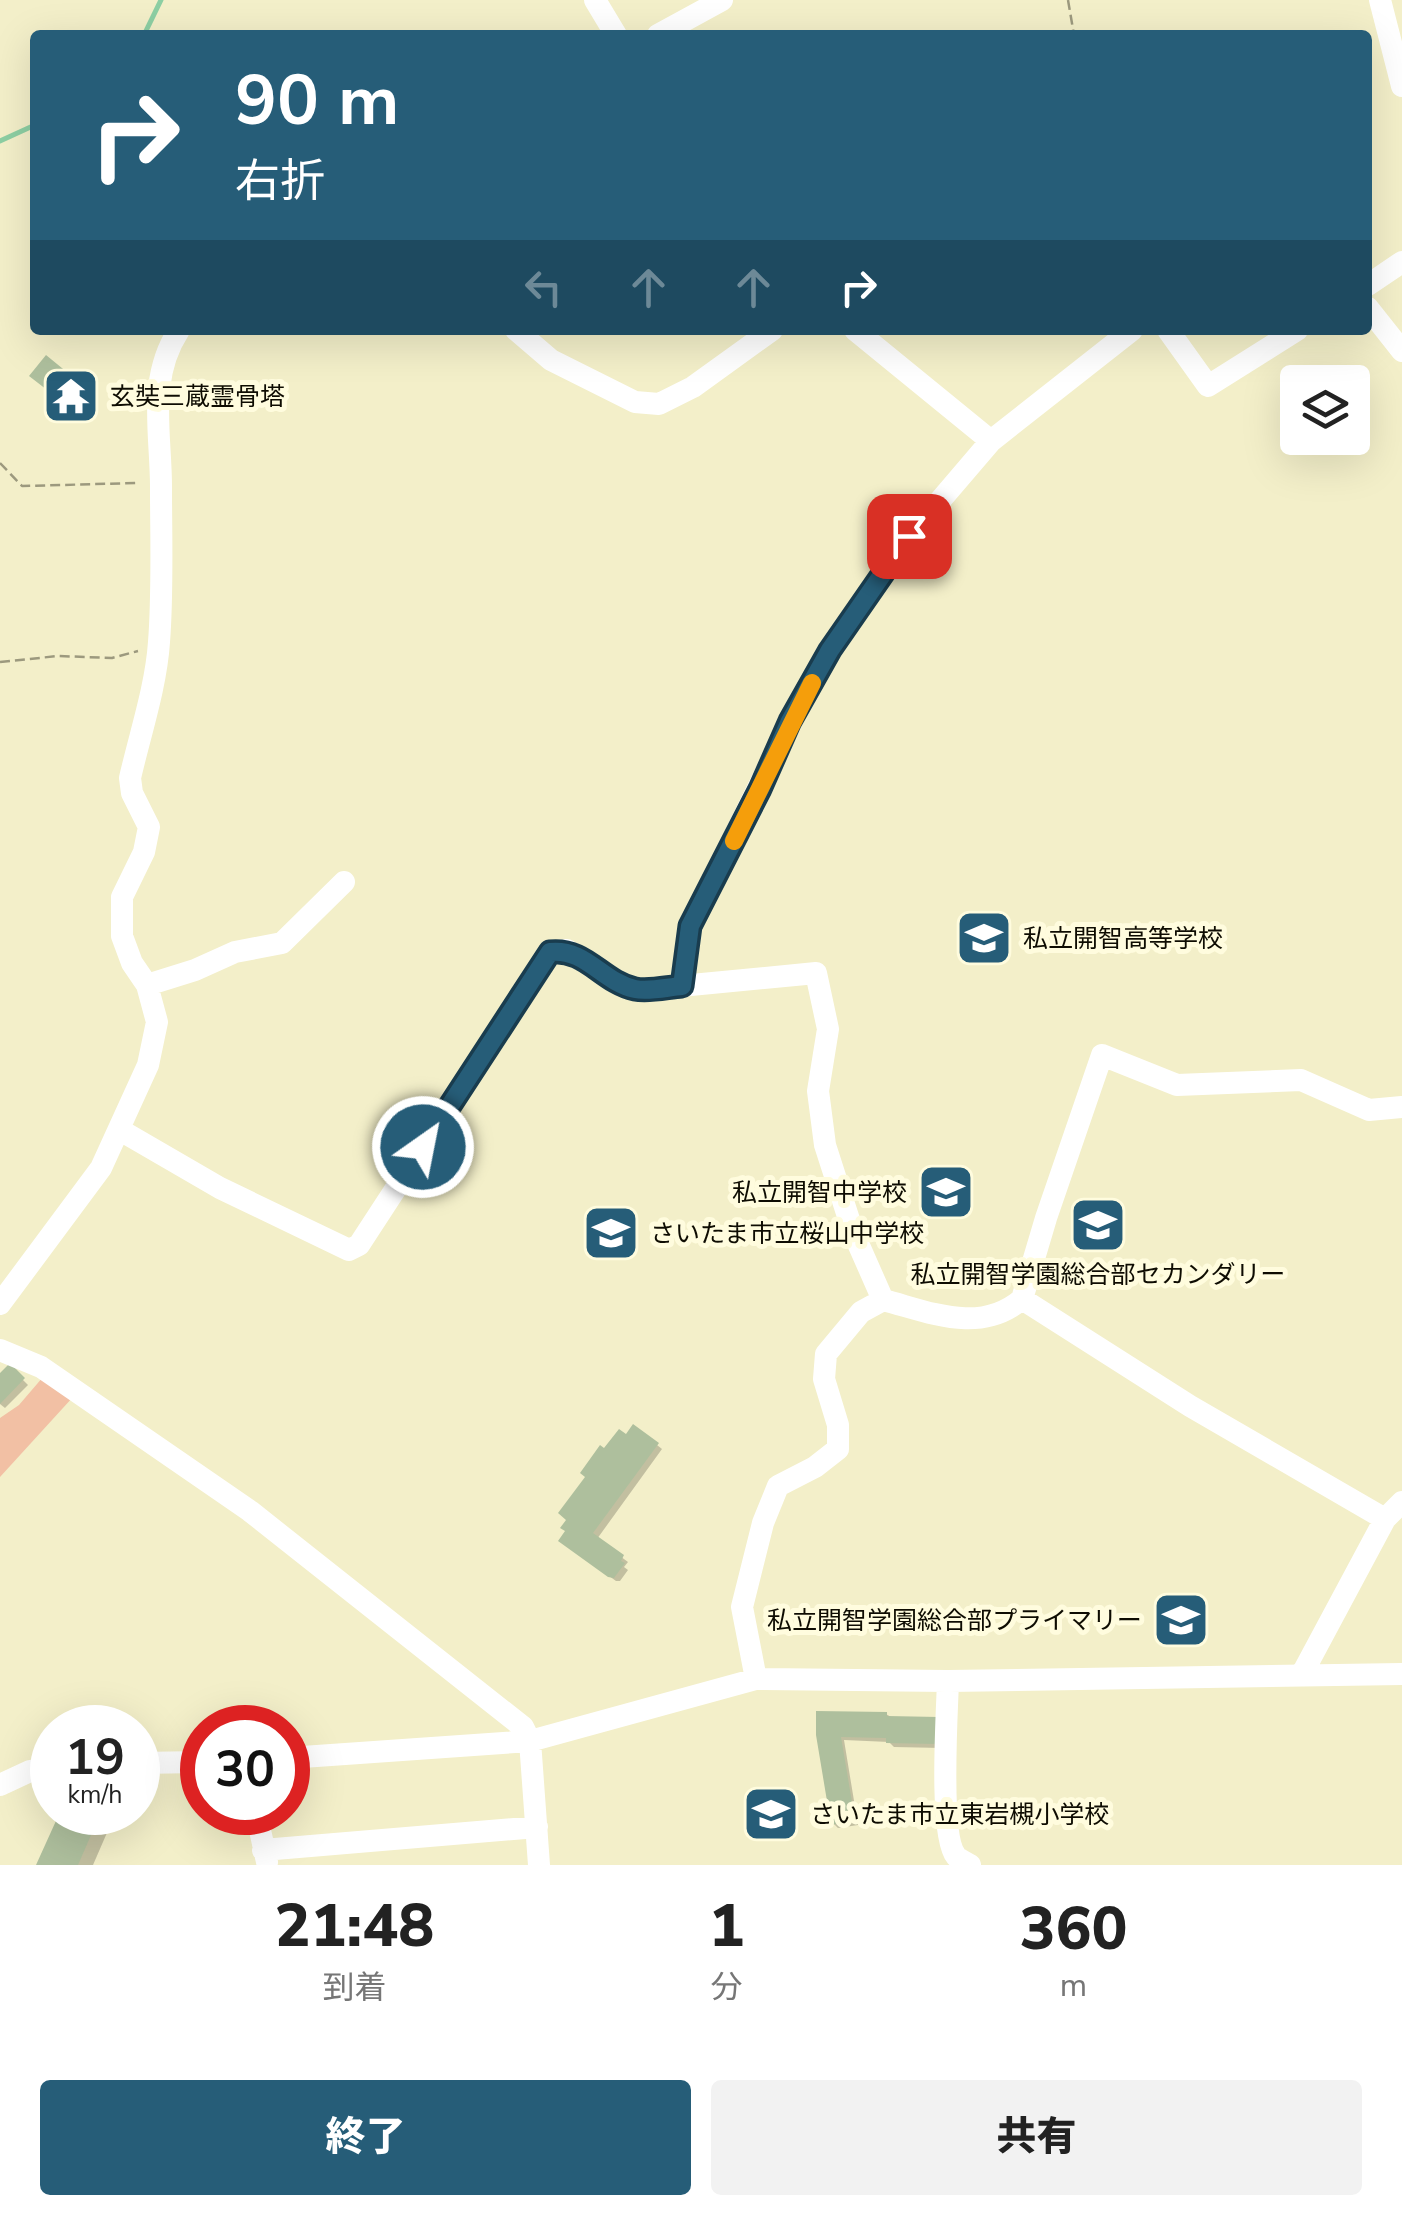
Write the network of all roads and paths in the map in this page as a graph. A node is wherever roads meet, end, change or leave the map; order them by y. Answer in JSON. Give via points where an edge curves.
{"nodes":[{"id":1,"x":595,"y":0,"type":"edge"},
{"id":2,"x":722,"y":0,"type":"edge"},
{"id":3,"x":1068,"y":0,"type":"edge"},
{"id":4,"x":1380,"y":0,"type":"edge"},
{"id":5,"x":692,"y":27,"type":"edge"},
{"id":6,"x":613,"y":30,"type":"edge"},
{"id":7,"x":1073,"y":30,"type":"edge"},
{"id":8,"x":1402,"y":86,"type":"edge"},
{"id":9,"x":1402,"y":262,"type":"edge"},
{"id":10,"x":1372,"y":282,"type":"edge"},
{"id":11,"x":1372,"y":313,"type":"edge"},
{"id":12,"x":177,"y":335,"type":"edge"},
{"id":13,"x":522,"y":335,"type":"edge"},
{"id":14,"x":765,"y":335,"type":"edge"},
{"id":15,"x":861,"y":335,"type":"edge"},
{"id":16,"x":1126,"y":335,"type":"edge"},
{"id":17,"x":1172,"y":335,"type":"edge"},
{"id":18,"x":1289,"y":335,"type":"edge"},
{"id":19,"x":1402,"y":351,"type":"edge"},
{"id":20,"x":991,"y":441,"type":"junction"},
{"id":21,"x":0,"y":463,"type":"edge"},
{"id":22,"x":161,"y":482,"type":"junction"},
{"id":23,"x":159,"y":645,"type":"junction"},
{"id":24,"x":0,"y":662,"type":"edge"},
{"id":25,"x":344,"y":882,"type":"dead end"},
{"id":26,"x":148,"y":985,"type":"junction"},
{"id":27,"x":682,"y":986,"type":"junction"},
{"id":28,"x":1402,"y":1107,"type":"edge"},
{"id":29,"x":120,"y":1130,"type":"junction"},
{"id":30,"x":1022,"y":1299,"type":"junction"},
{"id":31,"x":883,"y":1300,"type":"junction"},
{"id":32,"x":0,"y":1304,"type":"edge"},
{"id":33,"x":0,"y":1350,"type":"edge"},
{"id":34,"x":1402,"y":1502,"type":"edge"},
{"id":35,"x":1385,"y":1519,"type":"junction"},
{"id":36,"x":1302,"y":1674,"type":"junction"},
{"id":37,"x":1402,"y":1674,"type":"edge"},
{"id":38,"x":756,"y":1679,"type":"junction"},
{"id":39,"x":948,"y":1682,"type":"junction"},
{"id":40,"x":530,"y":1741,"type":"junction"},
{"id":41,"x":310,"y":1756,"type":"edge"},
{"id":42,"x":30,"y":1771,"type":"edge"},
{"id":43,"x":0,"y":1785,"type":"edge"},
{"id":44,"x":536,"y":1826,"type":"junction"},
{"id":45,"x":266,"y":1858,"type":"edge"},
{"id":46,"x":539,"y":1865,"type":"edge"},
{"id":47,"x":970,"y":1865,"type":"edge"}],
"edges":[{"from":1,"to":6,"type":"street"},
{"from":2,"to":5,"type":"street"},
{"from":3,"to":7,"type":"path"},
{"from":4,"to":8,"type":"street"},
{"from":9,"to":10,"type":"street"},
{"from":11,"to":19,"type":"street"},
{"from":12,"to":22,"type":"street","via":[[158,381]]},
{"from":13,"to":14,"type":"street","via":[[551,360],[635,402],[659,404]]},
{"from":15,"to":20,"type":"street"},
{"from":16,"to":20,"type":"street"},
{"from":17,"to":18,"type":"street","via":[[1208,386]]},
{"from":20,"to":27,"type":"street","via":[[909,536],[830,650],[690,926]]},
{"from":21,"to":22,"type":"path","via":[[22,486]]},
{"from":22,"to":23,"type":"street"},
{"from":23,"to":24,"type":"path","via":[[112,658]]},
{"from":23,"to":26,"type":"street","via":[[130,778],[149,827],[122,897],[122,936]]},
{"from":25,"to":26,"type":"street","via":[[282,943],[234,952]]},
{"from":26,"to":29,"type":"street","via":[[158,1022],[148,1066]]},
{"from":27,"to":29,"type":"street","via":[[639,990],[567,950],[550,952],[360,1244],[349,1250]]},
{"from":27,"to":31,"type":"street","via":[[816,973],[828,1029],[818,1091],[825,1146]]},
{"from":28,"to":30,"type":"street","via":[[1368,1110],[1301,1080],[1178,1084],[1102,1055]]},
{"from":29,"to":32,"type":"street","via":[[101,1168]]},
{"from":30,"to":31,"type":"street","via":[[966,1322]]},
{"from":30,"to":35,"type":"street"},
{"from":31,"to":38,"type":"street","via":[[862,1312],[826,1354],[824,1379],[838,1449],[778,1486],[763,1523],[742,1607]]},
{"from":33,"to":40,"type":"street","via":[[41,1367],[250,1511],[523,1727]]},
{"from":34,"to":35,"type":"street"},
{"from":35,"to":36,"type":"street"},
{"from":36,"to":37,"type":"street"},
{"from":36,"to":39,"type":"street"},
{"from":38,"to":39,"type":"street"},
{"from":38,"to":40,"type":"street"},
{"from":39,"to":47,"type":"street","via":[[950,1840],[955,1856]]},
{"from":40,"to":41,"type":"street"},
{"from":40,"to":44,"type":"street"},
{"from":42,"to":43,"type":"street"},
{"from":44,"to":45,"type":"street"},
{"from":44,"to":46,"type":"street"}]}
